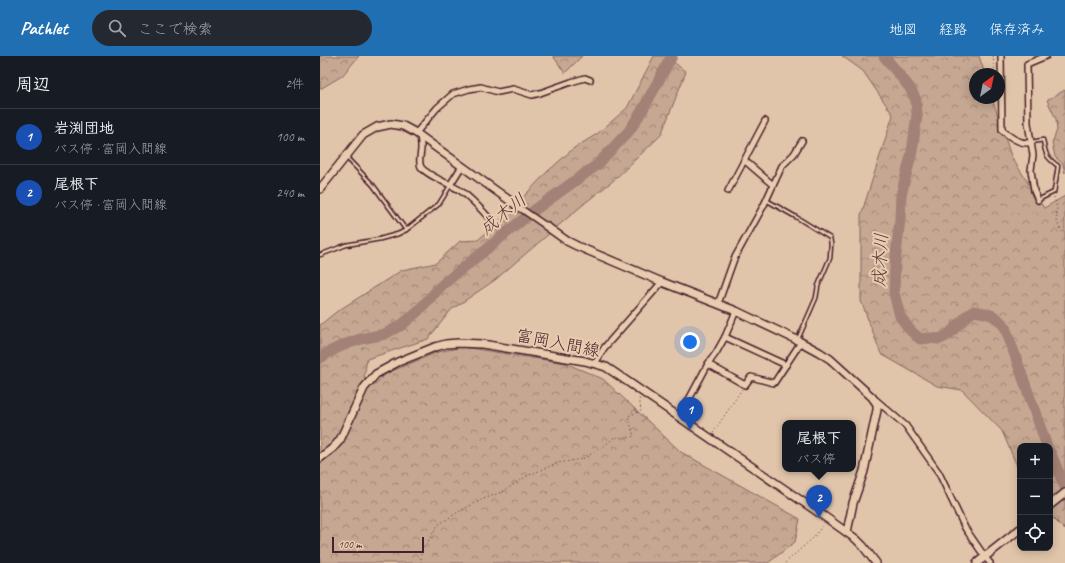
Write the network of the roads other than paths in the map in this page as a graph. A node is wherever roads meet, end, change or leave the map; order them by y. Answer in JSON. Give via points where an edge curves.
{"nodes":[{"id":1,"x":1001,"y":56,"type":"edge"},
{"id":2,"x":1046,"y":56,"type":"edge"},
{"id":3,"x":590,"y":80,"type":"dead end"},
{"id":4,"x":765,"y":121,"type":"dead end"},
{"id":5,"x":418,"y":134,"type":"junction"},
{"id":6,"x":802,"y":141,"type":"dead end"},
{"id":7,"x":1031,"y":142,"type":"junction"},
{"id":8,"x":346,"y":156,"type":"junction"},
{"id":9,"x":744,"y":160,"type":"junction"},
{"id":10,"x":462,"y":166,"type":"junction"},
{"id":11,"x":450,"y":185,"type":"junction"},
{"id":12,"x":773,"y":185,"type":"junction"},
{"id":13,"x":320,"y":189,"type":"edge"},
{"id":14,"x":728,"y":191,"type":"dead end"},
{"id":15,"x":766,"y":200,"type":"junction"},
{"id":16,"x":1038,"y":200,"type":"joint"},
{"id":17,"x":520,"y":208,"type":"joint"},
{"id":18,"x":490,"y":219,"type":"dead end"},
{"id":19,"x":546,"y":226,"type":"joint"},
{"id":20,"x":406,"y":230,"type":"junction"},
{"id":21,"x":320,"y":255,"type":"edge"},
{"id":22,"x":662,"y":282,"type":"junction"},
{"id":23,"x":718,"y":304,"type":"junction"},
{"id":24,"x":736,"y":311,"type":"junction"},
{"id":25,"x":725,"y":337,"type":"junction"},
{"id":26,"x":799,"y":341,"type":"junction"},
{"id":27,"x":595,"y":364,"type":"junction"},
{"id":28,"x":708,"y":364,"type":"junction"},
{"id":29,"x":786,"y":365,"type":"junction"},
{"id":30,"x":872,"y":397,"type":"junction"},
{"id":31,"x":679,"y":418,"type":"junction"},
{"id":32,"x":320,"y":458,"type":"edge"},
{"id":33,"x":1065,"y":492,"type":"edge"},
{"id":34,"x":1053,"y":502,"type":"edge"},
{"id":35,"x":1017,"y":531,"type":"edge"},
{"id":36,"x":847,"y":532,"type":"junction"},
{"id":37,"x":985,"y":557,"type":"junction"},
{"id":38,"x":876,"y":563,"type":"edge"},
{"id":39,"x":977,"y":563,"type":"edge"},
{"id":40,"x":990,"y":563,"type":"edge"}],
"edges":[{"from":1,"to":7,"type":"street","via":[[1002,130],[1011,138],[1025,143]]},
{"from":2,"to":7,"type":"street","via":[[1027,64],[1028,123]]},
{"from":3,"to":5,"type":"street","via":[[585,78],[532,95],[513,89],[498,92],[481,87],[453,94],[437,108]]},
{"from":4,"to":9,"type":"street"},
{"from":5,"to":8,"type":"street","via":[[403,126],[391,124],[377,127],[363,135]]},
{"from":5,"to":10,"type":"street"},
{"from":5,"to":11,"type":"street","via":[[421,167]]},
{"from":6,"to":12,"type":"street","via":[[782,166]]},
{"from":7,"to":16,"type":"street","via":[[1031,170]]},
{"from":7,"to":16,"type":"lane","via":[[1043,140],[1048,158],[1058,166],[1054,192]]},
{"from":8,"to":13,"type":"street"},
{"from":8,"to":20,"type":"lane","via":[[373,185]]},
{"from":9,"to":12,"type":"street"},
{"from":9,"to":14,"type":"street"},
{"from":10,"to":11,"type":"street"},
{"from":10,"to":17,"type":"street"},
{"from":11,"to":18,"type":"street","via":[[470,198]]},
{"from":11,"to":20,"type":"lane","via":[[439,204]]},
{"from":12,"to":15,"type":"street"},
{"from":15,"to":23,"type":"street","via":[[734,258]]},
{"from":15,"to":26,"type":"lane","via":[[830,238],[830,258]]},
{"from":17,"to":19,"type":"street"},
{"from":19,"to":22,"type":"street","via":[[577,246]]},
{"from":20,"to":21,"type":"lane","via":[[380,239],[346,245]]},
{"from":22,"to":23,"type":"street"},
{"from":22,"to":27,"type":"street","via":[[604,348]]},
{"from":23,"to":24,"type":"street"},
{"from":24,"to":25,"type":"street"},
{"from":24,"to":26,"type":"street"},
{"from":25,"to":28,"type":"street"},
{"from":25,"to":29,"type":"street"},
{"from":26,"to":29,"type":"street"},
{"from":26,"to":30,"type":"street","via":[[830,360]]},
{"from":27,"to":31,"type":"street","name":"富岡入間線","via":[[606,367]]},
{"from":27,"to":32,"type":"street","name":"富岡入間線","via":[[470,343],[435,347],[376,374],[364,388],[340,440]]},
{"from":28,"to":29,"type":"street","via":[[745,385],[751,377],[774,383]]},
{"from":28,"to":31,"type":"street"},
{"from":30,"to":36,"type":"street","via":[[877,404],[875,423]]},
{"from":30,"to":37,"type":"street","via":[[906,426],[939,473],[965,528]]},
{"from":31,"to":36,"type":"street","name":"富岡入間線"},
{"from":33,"to":34,"type":"street"},
{"from":35,"to":37,"type":"street"},
{"from":36,"to":38,"type":"street","name":"富岡入間線","via":[[863,546]]},
{"from":37,"to":39,"type":"street"},
{"from":37,"to":40,"type":"street"}]}
